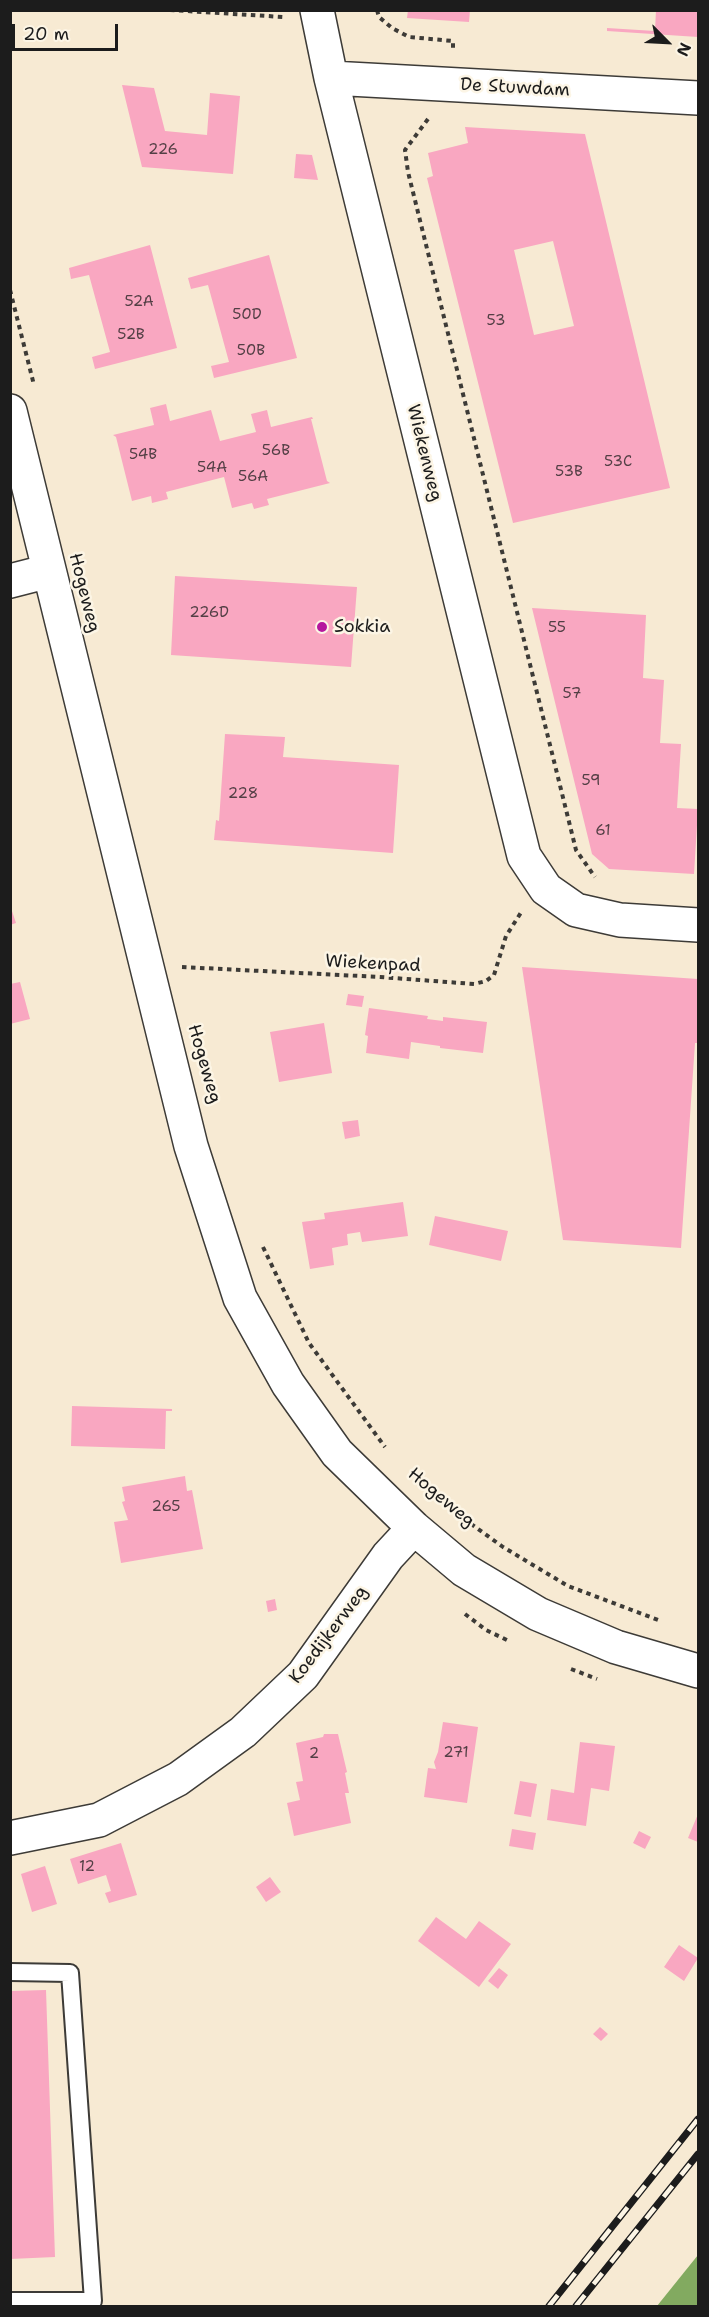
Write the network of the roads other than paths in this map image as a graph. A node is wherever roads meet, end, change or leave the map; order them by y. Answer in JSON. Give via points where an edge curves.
{"nodes":[{"id":1,"x":317,"y":14,"type":"edge"},
{"id":2,"x":331,"y":78,"type":"junction"},
{"id":3,"x":699,"y":98,"type":"edge"},
{"id":4,"x":23,"y":402,"type":"edge"},
{"id":5,"x":50,"y":571,"type":"junction"},
{"id":6,"x":10,"y":581,"type":"edge"},
{"id":7,"x":699,"y":925,"type":"edge"},
{"id":8,"x":414,"y":1528,"type":"junction"},
{"id":9,"x":699,"y":1671,"type":"edge"},
{"id":10,"x":10,"y":1838,"type":"edge"},
{"id":11,"x":10,"y":1972,"type":"edge"},
{"id":12,"x":10,"y":2301,"type":"edge"}],
"edges":[{"from":1,"to":2,"type":"street","name":"Wiekenweg"},
{"from":2,"to":3,"type":"street","name":"De Stuwdam"},
{"from":2,"to":7,"type":"street","name":"Wiekenweg","via":[[524,856],[546,889],[576,910],[620,920]]},
{"from":4,"to":5,"type":"street","name":"Hogeweg"},
{"from":5,"to":6,"type":"street"},
{"from":5,"to":8,"type":"street","name":"Hogeweg","via":[[191,1146],[240,1298],[288,1384],[338,1453]]},
{"from":8,"to":9,"type":"street","name":"Hogeweg","via":[[464,1570],[538,1614],[616,1647]]},
{"from":8,"to":10,"type":"street","name":"Koedijkerweg","via":[[388,1556],[303,1675],[243,1732],[178,1779],[99,1820]]},
{"from":11,"to":12,"type":"lane","via":[[70,1973],[93,2301]]}]}
